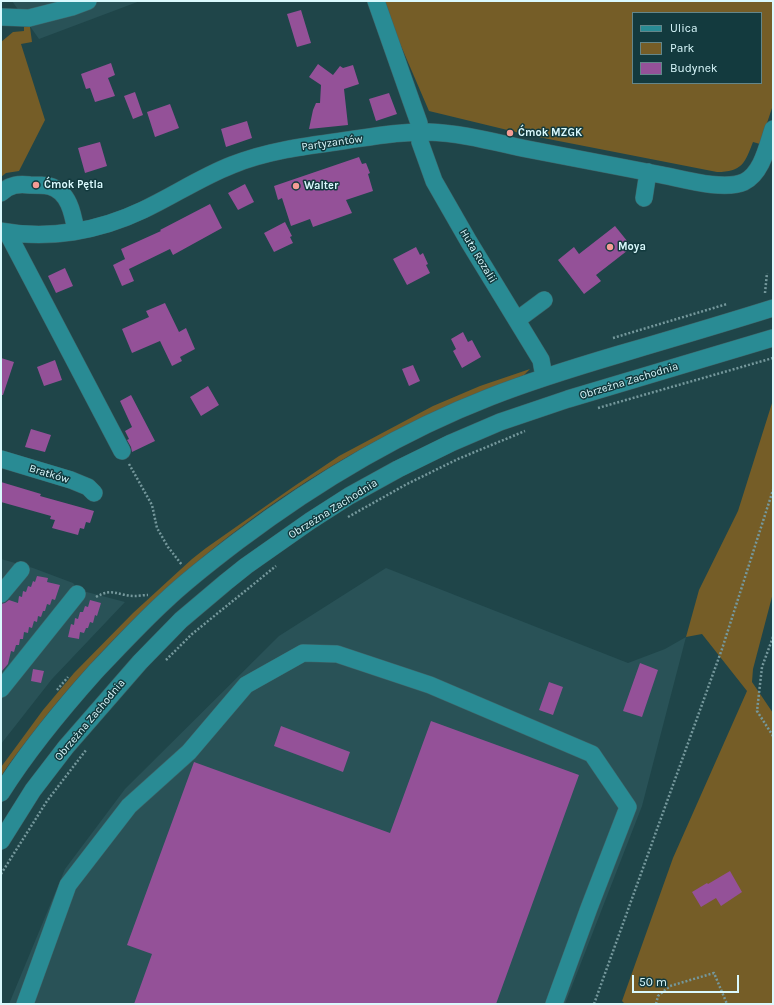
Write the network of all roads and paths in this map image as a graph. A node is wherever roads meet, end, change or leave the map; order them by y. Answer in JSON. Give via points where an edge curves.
{"nodes":[{"id":1,"x":88,"y":1,"type":"edge"},
{"id":2,"x":376,"y":1,"type":"edge"},
{"id":3,"x":1,"y":17,"type":"edge"},
{"id":4,"x":773,"y":129,"type":"edge"},
{"id":5,"x":420,"y":132,"type":"junction"},
{"id":6,"x":648,"y":172,"type":"junction"},
{"id":7,"x":1,"y":193,"type":"edge"},
{"id":8,"x":644,"y":198,"type":"dead end"},
{"id":9,"x":4,"y":231,"type":"edge"},
{"id":10,"x":76,"y":231,"type":"junction"},
{"id":11,"x":1,"y":253,"type":"edge"},
{"id":12,"x":767,"y":273,"type":"dead end"},
{"id":13,"x":765,"y":293,"type":"dead end"},
{"id":14,"x":544,"y":300,"type":"dead end"},
{"id":15,"x":773,"y":308,"type":"edge"},
{"id":16,"x":517,"y":320,"type":"junction"},
{"id":17,"x":773,"y":338,"type":"edge"},
{"id":18,"x":771,"y":359,"type":"edge"},
{"id":19,"x":544,"y":377,"type":"junction"},
{"id":20,"x":593,"y":409,"type":"dead end"},
{"id":21,"x":528,"y":430,"type":"dead end"},
{"id":22,"x":122,"y":451,"type":"joint"},
{"id":23,"x":1,"y":459,"type":"edge"},
{"id":24,"x":773,"y":490,"type":"edge"},
{"id":25,"x":94,"y":492,"type":"dead end"},
{"id":26,"x":347,"y":518,"type":"dead end"},
{"id":27,"x":278,"y":564,"type":"dead end"},
{"id":28,"x":182,"y":565,"type":"dead end"},
{"id":29,"x":21,"y":570,"type":"dead end"},
{"id":30,"x":1,"y":594,"type":"edge"},
{"id":31,"x":77,"y":594,"type":"dead end"},
{"id":32,"x":148,"y":595,"type":"dead end"},
{"id":33,"x":96,"y":597,"type":"dead end"},
{"id":34,"x":773,"y":638,"type":"edge"},
{"id":35,"x":165,"y":661,"type":"dead end"},
{"id":36,"x":2,"y":685,"type":"edge"},
{"id":37,"x":773,"y":736,"type":"edge"},
{"id":38,"x":91,"y":744,"type":"dead end"},
{"id":39,"x":1,"y":793,"type":"edge"},
{"id":40,"x":1,"y":841,"type":"edge"},
{"id":41,"x":1,"y":874,"type":"edge"},
{"id":42,"x":25,"y":1004,"type":"edge"},
{"id":43,"x":554,"y":1004,"type":"edge"},
{"id":44,"x":594,"y":1004,"type":"edge"},
{"id":45,"x":656,"y":1004,"type":"edge"},
{"id":46,"x":727,"y":1004,"type":"edge"}],
"edges":[{"from":1,"to":3,"type":"street","via":[[29,18]]},
{"from":2,"to":5,"type":"street","name":"Huta Rozalii"},
{"from":4,"to":6,"type":"street","name":"Partyzantów","via":[[756,172],[746,181],[736,185],[724,186]]},
{"from":5,"to":6,"type":"street","name":"Partyzantów","via":[[460,135]]},
{"from":5,"to":10,"type":"street","name":"Partyzantów","via":[[375,136],[262,155],[233,164],[143,210],[104,225]]},
{"from":5,"to":16,"type":"street","name":"Huta Rozalii","via":[[420,142],[434,181]]},
{"from":6,"to":8,"type":"street"},
{"from":7,"to":10,"type":"street","via":[[17,184],[56,189],[69,205]]},
{"from":9,"to":10,"type":"street","name":"Partyzantów","via":[[40,234]]},
{"from":9,"to":11,"type":"street"},
{"from":9,"to":22,"type":"street"},
{"from":12,"to":13,"type":"path"},
{"from":14,"to":16,"type":"street"},
{"from":15,"to":19,"type":"street"},
{"from":16,"to":19,"type":"street","name":"Huta Rozalii","via":[[541,360]]},
{"from":17,"to":40,"type":"street","name":"Obrzeżna Zachodnia","via":[[500,422],[398,469],[310,521],[226,582],[181,620],[140,662],[66,747],[33,790]]},
{"from":18,"to":20,"type":"path"},
{"from":19,"to":39,"type":"street","via":[[440,419],[339,472],[223,552],[167,599],[123,642],[46,729]]},
{"from":21,"to":26,"type":"path","via":[[407,484]]},
{"from":22,"to":28,"type":"path","via":[[152,505],[157,528]]},
{"from":23,"to":25,"type":"street","name":"Bratków","via":[[71,480]]},
{"from":24,"to":44,"type":"path","via":[[722,649]]},
{"from":27,"to":35,"type":"path","via":[[192,634]]},
{"from":29,"to":30,"type":"street"},
{"from":31,"to":36,"type":"street"},
{"from":32,"to":33,"type":"path","via":[[107,592]]},
{"from":34,"to":37,"type":"path","via":[[762,667],[757,711]]},
{"from":38,"to":41,"type":"path","via":[[47,800]]},
{"from":42,"to":43,"type":"street","via":[[68,885],[125,812],[189,752],[246,685],[302,652],[337,654],[430,685],[592,754],[628,807]]},
{"from":45,"to":46,"type":"path","via":[[658,996],[670,986],[714,973]]}]}
